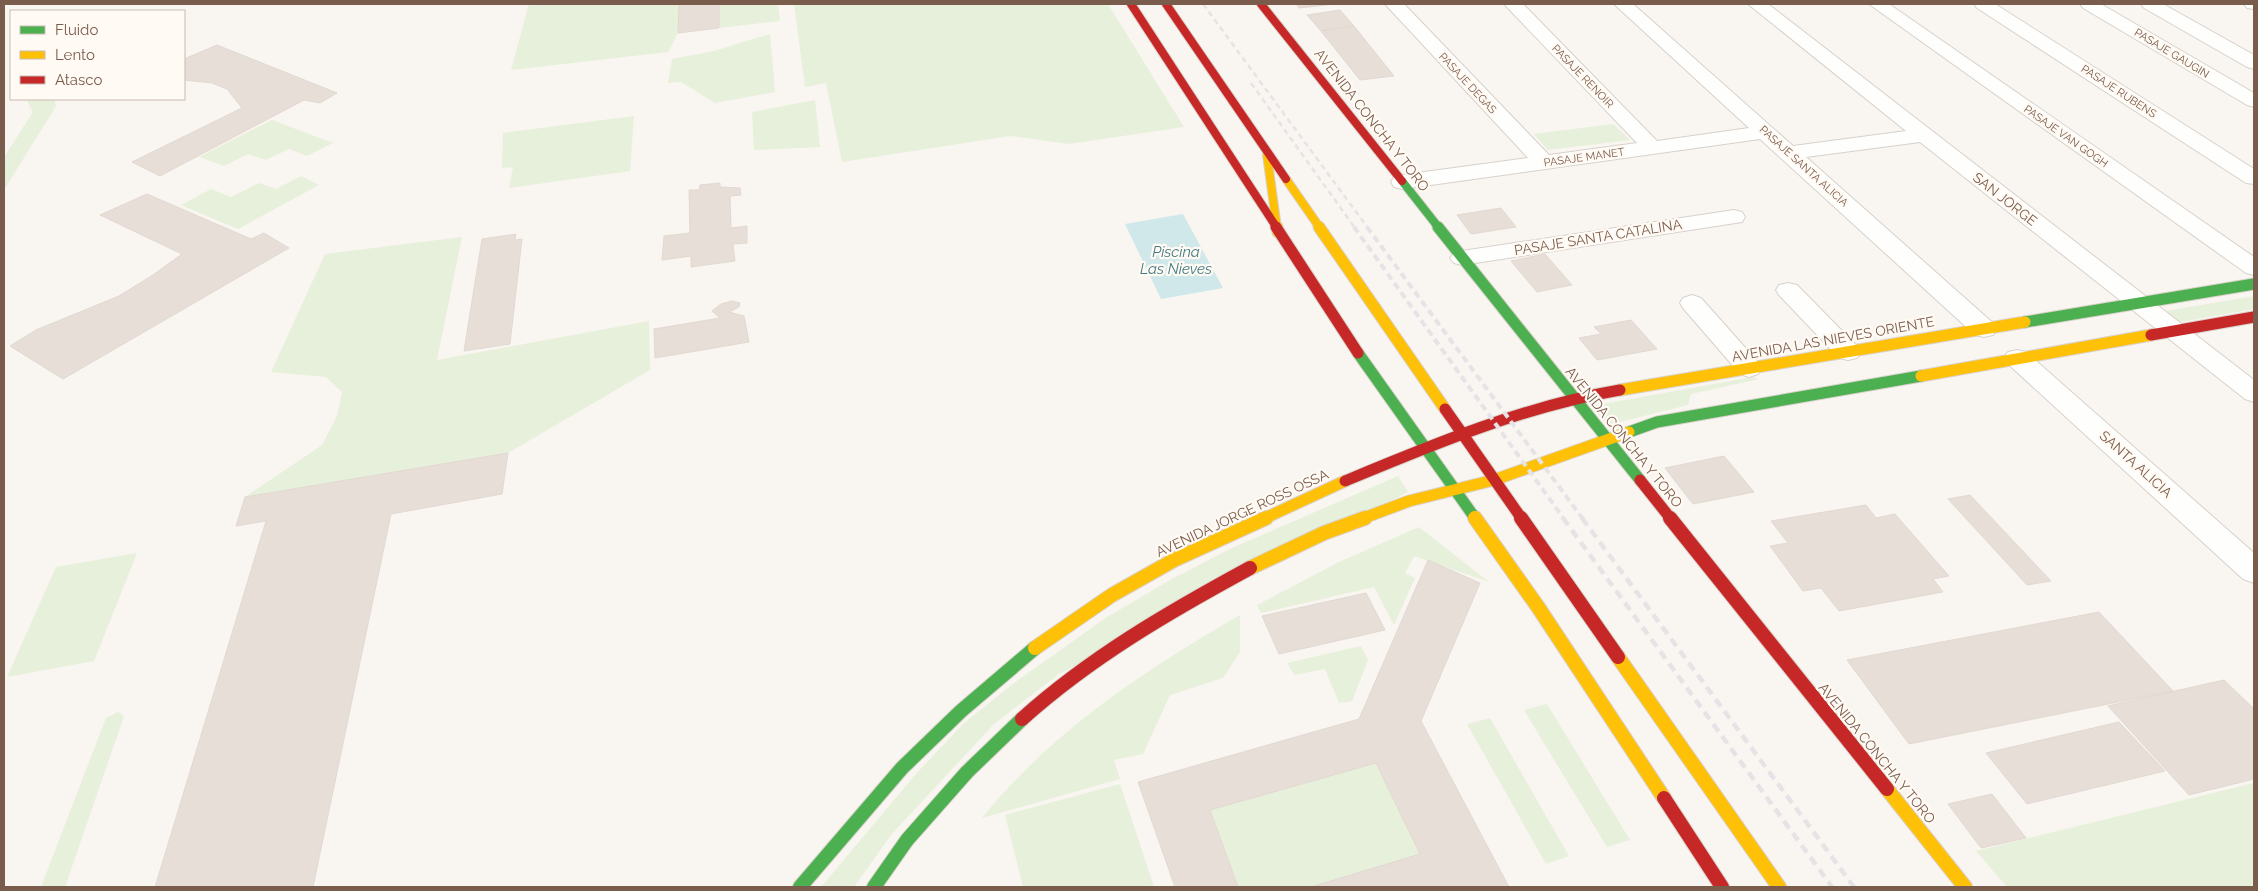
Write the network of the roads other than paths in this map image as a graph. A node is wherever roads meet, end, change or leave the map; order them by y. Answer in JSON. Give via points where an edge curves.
{"nodes":[{"id":1,"x":1131,"y":4,"type":"edge"},
{"id":2,"x":1166,"y":4,"type":"edge"},
{"id":3,"x":1261,"y":4,"type":"edge"},
{"id":4,"x":1394,"y":4,"type":"edge"},
{"id":5,"x":1513,"y":4,"type":"edge"},
{"id":6,"x":1623,"y":4,"type":"edge"},
{"id":7,"x":1756,"y":4,"type":"edge"},
{"id":8,"x":1878,"y":4,"type":"edge"},
{"id":9,"x":1983,"y":4,"type":"edge"},
{"id":10,"x":2089,"y":4,"type":"edge"},
{"id":11,"x":2150,"y":4,"type":"edge"},
{"id":12,"x":2254,"y":63,"type":"edge"},
{"id":13,"x":2254,"y":101,"type":"edge"},
{"id":14,"x":1765,"y":132,"type":"junction"},
{"id":15,"x":1924,"y":135,"type":"junction"},
{"id":16,"x":1652,"y":147,"type":"junction"},
{"id":17,"x":1266,"y":149,"type":"junction"},
{"id":18,"x":1789,"y":153,"type":"junction"},
{"id":19,"x":1543,"y":162,"type":"junction"},
{"id":20,"x":2254,"y":178,"type":"edge"},
{"id":21,"x":1402,"y":182,"type":"junction"},
{"id":22,"x":1734,"y":217,"type":"dead end"},
{"id":23,"x":1278,"y":232,"type":"junction"},
{"id":24,"x":1462,"y":258,"type":"junction"},
{"id":25,"x":2254,"y":268,"type":"edge"},
{"id":26,"x":2254,"y":284,"type":"edge"},
{"id":27,"x":1788,"y":290,"type":"dead end"},
{"id":28,"x":1692,"y":303,"type":"dead end"},
{"id":29,"x":2139,"y":303,"type":"junction"},
{"id":30,"x":2254,"y":316,"type":"edge"},
{"id":31,"x":1984,"y":329,"type":"junction"},
{"id":32,"x":2174,"y":330,"type":"junction"},
{"id":33,"x":1848,"y":352,"type":"junction"},
{"id":34,"x":2017,"y":358,"type":"junction"},
{"id":35,"x":1761,"y":367,"type":"junction"},
{"id":36,"x":1784,"y":377,"type":"dead end"},
{"id":37,"x":2254,"y":393,"type":"edge"},
{"id":38,"x":1573,"y":398,"type":"junction"},
{"id":39,"x":1463,"y":435,"type":"junction"},
{"id":40,"x":1607,"y":440,"type":"junction"},
{"id":41,"x":1424,"y":448,"type":"junction"},
{"id":42,"x":1494,"y":480,"type":"junction"},
{"id":43,"x":1455,"y":490,"type":"junction"},
{"id":44,"x":2254,"y":570,"type":"edge"},
{"id":45,"x":800,"y":887,"type":"edge"},
{"id":46,"x":874,"y":887,"type":"edge"},
{"id":47,"x":1722,"y":887,"type":"edge"},
{"id":48,"x":1780,"y":887,"type":"edge"},
{"id":49,"x":1965,"y":887,"type":"edge"}],
"edges":[{"from":1,"to":23,"type":"street"},
{"from":2,"to":17,"type":"street"},
{"from":3,"to":21,"type":"street","name":"AVENIDA CONCHA Y TORO"},
{"from":4,"to":19,"type":"street","name":"PASAJE DEGAS"},
{"from":5,"to":16,"type":"street","name":"PASAJE RENOIR"},
{"from":6,"to":14,"type":"street","name":"PASAJE SANTA ALICIA"},
{"from":7,"to":15,"type":"street","name":"SAN JORGE"},
{"from":8,"to":25,"type":"street","name":"PASAJE VAN GOGH"},
{"from":9,"to":20,"type":"street","name":"PASAJE RUBENS"},
{"from":10,"to":13,"type":"street","name":"PASAJE GAUGIN"},
{"from":11,"to":12,"type":"street"},
{"from":14,"to":16,"type":"street","name":"PASAJE MANET"},
{"from":14,"to":18,"type":"street","name":"PASAJE SANTA ALICIA"},
{"from":15,"to":18,"type":"street"},
{"from":15,"to":29,"type":"street","name":"SAN JORGE"},
{"from":16,"to":19,"type":"street","name":"PASAJE MANET"},
{"from":17,"to":23,"type":"street"},
{"from":17,"to":39,"type":"street"},
{"from":18,"to":31,"type":"street","name":"PASAJE SANTA ALICIA"},
{"from":19,"to":21,"type":"street","name":"PASAJE MANET"},
{"from":21,"to":24,"type":"street","name":"AVENIDA CONCHA Y TORO"},
{"from":22,"to":24,"type":"street","name":"PASAJE SANTA CATALINA"},
{"from":23,"to":41,"type":"street"},
{"from":24,"to":38,"type":"street","name":"AVENIDA CONCHA Y TORO"},
{"from":26,"to":29,"type":"street","name":"AVENIDA LAS NIEVES ORIENTE"},
{"from":27,"to":33,"type":"street"},
{"from":28,"to":35,"type":"street"},
{"from":29,"to":31,"type":"street","name":"AVENIDA LAS NIEVES ORIENTE"},
{"from":29,"to":32,"type":"street","name":"SAN JORGE"},
{"from":30,"to":32,"type":"street"},
{"from":31,"to":33,"type":"street","name":"AVENIDA LAS NIEVES ORIENTE"},
{"from":32,"to":34,"type":"street"},
{"from":32,"to":37,"type":"street","name":"SAN JORGE"},
{"from":33,"to":35,"type":"street","name":"AVENIDA LAS NIEVES ORIENTE"},
{"from":34,"to":40,"type":"street","via":[[1797,392],[1664,420]]},
{"from":34,"to":44,"type":"street","name":"SANTA ALICIA"},
{"from":35,"to":36,"type":"street"},
{"from":35,"to":38,"type":"street","name":"AVENIDA LAS NIEVES ORIENTE"},
{"from":38,"to":39,"type":"street","name":"AVENIDA LAS NIEVES ORIENTE"},
{"from":38,"to":40,"type":"street","name":"AVENIDA CONCHA Y TORO"},
{"from":39,"to":41,"type":"street","name":"AVENIDA LAS NIEVES ORIENTE"},
{"from":39,"to":42,"type":"street"},
{"from":40,"to":42,"type":"street"},
{"from":40,"to":49,"type":"street","name":"AVENIDA CONCHA Y TORO"},
{"from":41,"to":43,"type":"street"},
{"from":41,"to":45,"type":"street","name":"AVENIDA JORGE ROSS OSSA","via":[[1323,490],[1174,560],[1112,595],[1029,652],[902,768]]},
{"from":42,"to":43,"type":"street"},
{"from":42,"to":48,"type":"street"},
{"from":43,"to":46,"type":"street","via":[[1409,501],[1276,554],[1169,611],[1111,649],[1025,716],[972,766],[907,840]]},
{"from":43,"to":47,"type":"street","via":[[1538,607]]}]}
